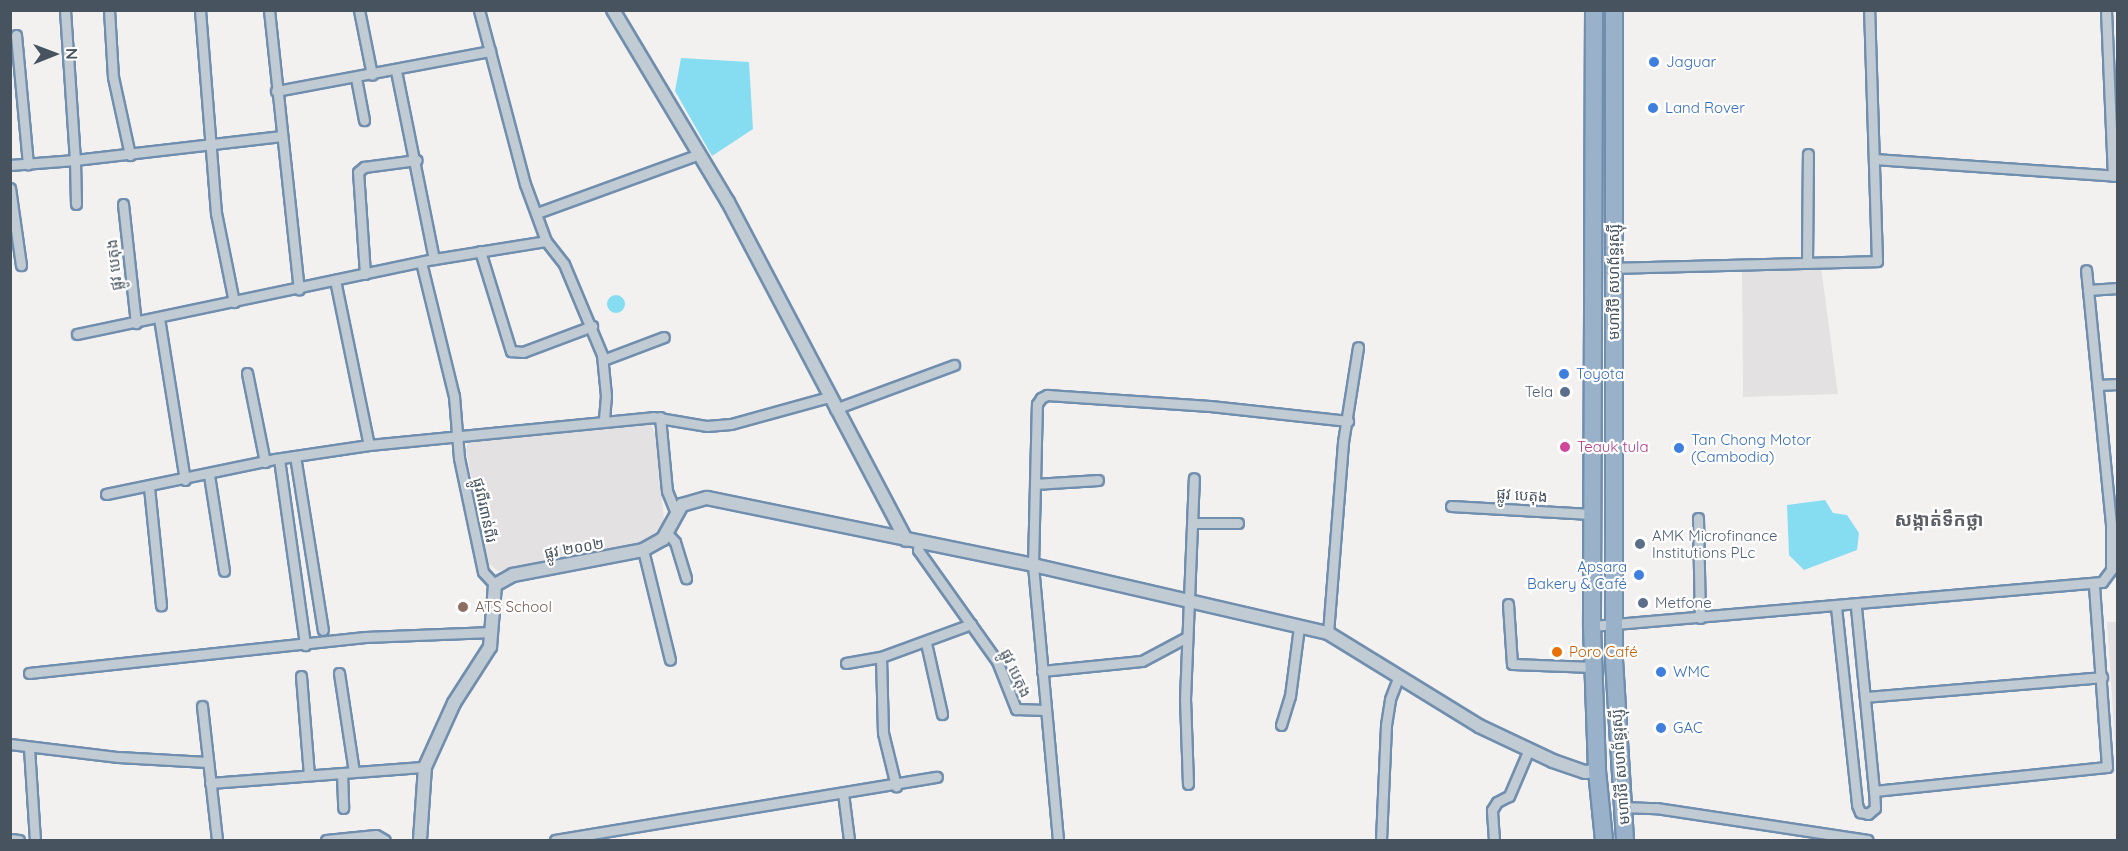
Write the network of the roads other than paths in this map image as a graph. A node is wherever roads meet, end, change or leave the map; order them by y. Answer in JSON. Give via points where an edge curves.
{"nodes":[{"id":1,"x":65,"y":10,"type":"edge"},
{"id":2,"x":109,"y":10,"type":"edge"},
{"id":3,"x":200,"y":10,"type":"edge"},
{"id":4,"x":269,"y":10,"type":"edge"},
{"id":5,"x":359,"y":10,"type":"edge"},
{"id":6,"x":480,"y":10,"type":"edge"},
{"id":7,"x":613,"y":10,"type":"edge"},
{"id":8,"x":1594,"y":10,"type":"edge"},
{"id":9,"x":1614,"y":10,"type":"edge"},
{"id":10,"x":1869,"y":10,"type":"edge"},
{"id":11,"x":2106,"y":10,"type":"edge"},
{"id":12,"x":16,"y":35,"type":"dead end"},
{"id":13,"x":490,"y":51,"type":"junction"},
{"id":14,"x":396,"y":71,"type":"junction"},
{"id":15,"x":372,"y":75,"type":"junction"},
{"id":16,"x":356,"y":78,"type":"junction"},
{"id":17,"x":276,"y":91,"type":"junction"},
{"id":18,"x":364,"y":120,"type":"dead end"},
{"id":19,"x":282,"y":136,"type":"junction"},
{"id":20,"x":210,"y":145,"type":"junction"},
{"id":21,"x":699,"y":154,"type":"junction"},
{"id":22,"x":1808,"y":154,"type":"dead end"},
{"id":23,"x":130,"y":155,"type":"junction"},
{"id":24,"x":1875,"y":159,"type":"junction"},
{"id":25,"x":75,"y":160,"type":"junction"},
{"id":26,"x":417,"y":160,"type":"junction"},
{"id":27,"x":28,"y":164,"type":"junction"},
{"id":28,"x":10,"y":165,"type":"edge"},
{"id":29,"x":2116,"y":176,"type":"edge"},
{"id":30,"x":10,"y":188,"type":"edge"},
{"id":31,"x":76,"y":204,"type":"dead end"},
{"id":32,"x":123,"y":204,"type":"dead end"},
{"id":33,"x":537,"y":213,"type":"junction"},
{"id":34,"x":546,"y":241,"type":"junction"},
{"id":35,"x":480,"y":251,"type":"junction"},
{"id":36,"x":434,"y":259,"type":"junction"},
{"id":37,"x":422,"y":262,"type":"junction"},
{"id":38,"x":1807,"y":263,"type":"junction"},
{"id":39,"x":21,"y":265,"type":"dead end"},
{"id":40,"x":1614,"y":268,"type":"junction"},
{"id":41,"x":2086,"y":270,"type":"dead end"},
{"id":42,"x":365,"y":274,"type":"junction"},
{"id":43,"x":335,"y":280,"type":"junction"},
{"id":44,"x":2118,"y":288,"type":"edge"},
{"id":45,"x":299,"y":289,"type":"junction"},
{"id":46,"x":2088,"y":290,"type":"junction"},
{"id":47,"x":234,"y":303,"type":"junction"},
{"id":48,"x":159,"y":318,"type":"junction"},
{"id":49,"x":136,"y":323,"type":"junction"},
{"id":50,"x":592,"y":326,"type":"junction"},
{"id":51,"x":77,"y":334,"type":"dead end"},
{"id":52,"x":664,"y":337,"type":"dead end"},
{"id":53,"x":1358,"y":348,"type":"dead end"},
{"id":54,"x":603,"y":360,"type":"junction"},
{"id":55,"x":954,"y":365,"type":"dead end"},
{"id":56,"x":247,"y":373,"type":"dead end"},
{"id":57,"x":2118,"y":384,"type":"edge"},
{"id":58,"x":2098,"y":385,"type":"junction"},
{"id":59,"x":829,"y":397,"type":"junction"},
{"id":60,"x":835,"y":409,"type":"junction"},
{"id":61,"x":660,"y":417,"type":"junction"},
{"id":62,"x":604,"y":420,"type":"junction"},
{"id":63,"x":1348,"y":421,"type":"junction"},
{"id":64,"x":459,"y":437,"type":"junction"},
{"id":65,"x":369,"y":445,"type":"junction"},
{"id":66,"x":295,"y":456,"type":"junction"},
{"id":67,"x":279,"y":459,"type":"junction"},
{"id":68,"x":266,"y":462,"type":"junction"},
{"id":69,"x":209,"y":475,"type":"junction"},
{"id":70,"x":1194,"y":478,"type":"dead end"},
{"id":71,"x":185,"y":480,"type":"junction"},
{"id":72,"x":1098,"y":480,"type":"dead end"},
{"id":73,"x":1035,"y":484,"type":"junction"},
{"id":74,"x":149,"y":487,"type":"junction"},
{"id":75,"x":106,"y":494,"type":"dead end"},
{"id":76,"x":1451,"y":506,"type":"dead end"},
{"id":77,"x":675,"y":511,"type":"junction"},
{"id":78,"x":1591,"y":514,"type":"junction"},
{"id":79,"x":1698,"y":518,"type":"dead end"},
{"id":80,"x":1238,"y":523,"type":"dead end"},
{"id":81,"x":1192,"y":524,"type":"junction"},
{"id":82,"x":2114,"y":524,"type":"edge"},
{"id":83,"x":667,"y":533,"type":"junction"},
{"id":84,"x":906,"y":540,"type":"junction"},
{"id":85,"x":919,"y":543,"type":"junction"},
{"id":86,"x":643,"y":550,"type":"junction"},
{"id":87,"x":1033,"y":565,"type":"junction"},
{"id":88,"x":224,"y":571,"type":"dead end"},
{"id":89,"x":686,"y":578,"type":"dead end"},
{"id":90,"x":495,"y":585,"type":"junction"},
{"id":91,"x":2094,"y":586,"type":"junction"},
{"id":92,"x":1190,"y":602,"type":"junction"},
{"id":93,"x":161,"y":604,"type":"dead end"},
{"id":94,"x":1508,"y":604,"type":"dead end"},
{"id":95,"x":1856,"y":606,"type":"junction"},
{"id":96,"x":1836,"y":608,"type":"junction"},
{"id":97,"x":1700,"y":618,"type":"junction"},
{"id":98,"x":971,"y":624,"type":"junction"},
{"id":99,"x":1613,"y":625,"type":"junction"},
{"id":100,"x":1592,"y":626,"type":"junction"},
{"id":101,"x":1299,"y":627,"type":"junction"},
{"id":102,"x":323,"y":630,"type":"dead end"},
{"id":103,"x":492,"y":632,"type":"junction"},
{"id":104,"x":1328,"y":633,"type":"junction"},
{"id":105,"x":1187,"y":637,"type":"junction"},
{"id":106,"x":926,"y":643,"type":"junction"},
{"id":107,"x":305,"y":645,"type":"junction"},
{"id":108,"x":881,"y":657,"type":"junction"},
{"id":109,"x":670,"y":660,"type":"dead end"},
{"id":110,"x":846,"y":663,"type":"dead end"},
{"id":111,"x":1593,"y":667,"type":"junction"},
{"id":112,"x":1042,"y":671,"type":"junction"},
{"id":113,"x":339,"y":673,"type":"dead end"},
{"id":114,"x":29,"y":674,"type":"dead end"},
{"id":115,"x":301,"y":676,"type":"dead end"},
{"id":116,"x":1399,"y":676,"type":"junction"},
{"id":117,"x":2102,"y":678,"type":"junction"},
{"id":118,"x":1865,"y":698,"type":"junction"},
{"id":119,"x":202,"y":706,"type":"dead end"},
{"id":120,"x":1045,"y":710,"type":"junction"},
{"id":121,"x":942,"y":714,"type":"dead end"},
{"id":122,"x":1281,"y":725,"type":"dead end"},
{"id":123,"x":10,"y":744,"type":"edge"},
{"id":124,"x":29,"y":748,"type":"junction"},
{"id":125,"x":1529,"y":749,"type":"junction"},
{"id":126,"x":207,"y":762,"type":"junction"},
{"id":127,"x":425,"y":767,"type":"junction"},
{"id":128,"x":1597,"y":771,"type":"junction"},
{"id":129,"x":354,"y":772,"type":"junction"},
{"id":130,"x":342,"y":773,"type":"junction"},
{"id":131,"x":309,"y":775,"type":"junction"},
{"id":132,"x":937,"y":777,"type":"dead end"},
{"id":133,"x":210,"y":783,"type":"junction"},
{"id":134,"x":1188,"y":784,"type":"dead end"},
{"id":135,"x":896,"y":786,"type":"junction"},
{"id":136,"x":1874,"y":791,"type":"junction"},
{"id":137,"x":843,"y":792,"type":"junction"},
{"id":138,"x":1621,"y":807,"type":"junction"},
{"id":139,"x":343,"y":808,"type":"dead end"},
{"id":140,"x":10,"y":839,"type":"edge"},
{"id":141,"x":19,"y":840,"type":"edge"},
{"id":142,"x":35,"y":840,"type":"edge"},
{"id":143,"x":218,"y":840,"type":"edge"},
{"id":144,"x":326,"y":840,"type":"edge"},
{"id":145,"x":385,"y":840,"type":"edge"},
{"id":146,"x":420,"y":840,"type":"edge"},
{"id":147,"x":555,"y":840,"type":"edge"},
{"id":148,"x":849,"y":840,"type":"edge"},
{"id":149,"x":1058,"y":840,"type":"edge"},
{"id":150,"x":1381,"y":840,"type":"edge"},
{"id":151,"x":1494,"y":840,"type":"edge"},
{"id":152,"x":1604,"y":840,"type":"edge"},
{"id":153,"x":1625,"y":840,"type":"edge"},
{"id":154,"x":1868,"y":840,"type":"edge"}],
"edges":[{"from":1,"to":25,"type":"street"},
{"from":2,"to":23,"type":"street","via":[[117,100]]},
{"from":3,"to":20,"type":"street"},
{"from":4,"to":17,"type":"street"},
{"from":5,"to":15,"type":"street"},
{"from":6,"to":13,"type":"street"},
{"from":7,"to":21,"type":"street"},
{"from":8,"to":78,"type":"highway","name":"មហាវិថី សហព័ន្ធរុស្ស៊ី"},
{"from":9,"to":40,"type":"highway","name":"មហាវិថី សហព័ន្ធរុស្ស៊ី"},
{"from":10,"to":24,"type":"street"},
{"from":11,"to":29,"type":"street"},
{"from":12,"to":27,"type":"street"},
{"from":13,"to":14,"type":"street"},
{"from":13,"to":33,"type":"street"},
{"from":14,"to":15,"type":"street"},
{"from":14,"to":26,"type":"street"},
{"from":15,"to":16,"type":"street"},
{"from":16,"to":17,"type":"street"},
{"from":16,"to":18,"type":"street"},
{"from":17,"to":19,"type":"street"},
{"from":19,"to":20,"type":"street"},
{"from":19,"to":45,"type":"street"},
{"from":20,"to":23,"type":"street"},
{"from":20,"to":47,"type":"street","via":[[220,246]]},
{"from":21,"to":33,"type":"street"},
{"from":21,"to":59,"type":"street"},
{"from":22,"to":38,"type":"street"},
{"from":23,"to":25,"type":"street"},
{"from":24,"to":29,"type":"street"},
{"from":24,"to":38,"type":"street","via":[[1877,261]]},
{"from":25,"to":27,"type":"street"},
{"from":25,"to":31,"type":"street"},
{"from":26,"to":36,"type":"street"},
{"from":26,"to":42,"type":"street","via":[[364,167],[358,172]]},
{"from":27,"to":28,"type":"street"},
{"from":30,"to":39,"type":"street"},
{"from":32,"to":49,"type":"street","name":"ផ្លូវ បេតុង"},
{"from":33,"to":34,"type":"street"},
{"from":34,"to":35,"type":"street"},
{"from":34,"to":50,"type":"street","via":[[564,264]]},
{"from":35,"to":36,"type":"street"},
{"from":35,"to":50,"type":"street","via":[[511,351],[523,352]]},
{"from":36,"to":37,"type":"street"},
{"from":37,"to":42,"type":"street"},
{"from":37,"to":64,"type":"street","name":"ផ្លូវពីរពាន់ពីរ","via":[[449,374]]},
{"from":38,"to":40,"type":"street"},
{"from":40,"to":99,"type":"highway","name":"មហាវិថី សហព័ន្ធរុស្ស៊ី"},
{"from":41,"to":46,"type":"street"},
{"from":42,"to":43,"type":"street"},
{"from":43,"to":45,"type":"street"},
{"from":43,"to":65,"type":"street"},
{"from":44,"to":46,"type":"street"},
{"from":45,"to":47,"type":"street"},
{"from":46,"to":58,"type":"street"},
{"from":47,"to":48,"type":"street"},
{"from":48,"to":49,"type":"street"},
{"from":48,"to":71,"type":"street"},
{"from":49,"to":51,"type":"street"},
{"from":50,"to":54,"type":"street"},
{"from":52,"to":54,"type":"street"},
{"from":53,"to":63,"type":"street"},
{"from":54,"to":62,"type":"street"},
{"from":55,"to":60,"type":"street"},
{"from":56,"to":68,"type":"street"},
{"from":57,"to":58,"type":"street"},
{"from":58,"to":82,"type":"street"},
{"from":59,"to":60,"type":"street"},
{"from":59,"to":61,"type":"street","via":[[731,424],[707,426]]},
{"from":60,"to":84,"type":"street"},
{"from":61,"to":62,"type":"street"},
{"from":61,"to":77,"type":"street","via":[[667,491]]},
{"from":62,"to":64,"type":"street"},
{"from":63,"to":73,"type":"street","via":[[1047,394],[1037,404]]},
{"from":63,"to":104,"type":"street"},
{"from":64,"to":65,"type":"street"},
{"from":64,"to":90,"type":"street","name":"ផ្លូវពីរពាន់ពីរ","via":[[459,458],[483,572]]},
{"from":65,"to":66,"type":"street"},
{"from":66,"to":67,"type":"street"},
{"from":66,"to":102,"type":"street"},
{"from":67,"to":68,"type":"street"},
{"from":67,"to":107,"type":"street"},
{"from":68,"to":69,"type":"street"},
{"from":69,"to":71,"type":"street"},
{"from":69,"to":88,"type":"street"},
{"from":70,"to":81,"type":"street"},
{"from":71,"to":74,"type":"street"},
{"from":72,"to":73,"type":"street"},
{"from":73,"to":87,"type":"street"},
{"from":74,"to":75,"type":"street"},
{"from":74,"to":93,"type":"street"},
{"from":76,"to":78,"type":"street","name":"ផ្លូវ បេតុង"},
{"from":77,"to":83,"type":"street"},
{"from":77,"to":84,"type":"street","via":[[695,499],[720,499]]},
{"from":78,"to":100,"type":"highway","name":"មហាវិថី សហព័ន្ធរុស្ស៊ី"},
{"from":79,"to":97,"type":"street"},
{"from":80,"to":81,"type":"street"},
{"from":81,"to":92,"type":"street"},
{"from":82,"to":91,"type":"street","via":[[2111,570]]},
{"from":83,"to":86,"type":"street","name":"ផ្លូវ ២០០២"},
{"from":83,"to":89,"type":"street","via":[[675,542]]},
{"from":84,"to":85,"type":"street"},
{"from":85,"to":87,"type":"street"},
{"from":85,"to":98,"type":"street","via":[[918,550]]},
{"from":86,"to":90,"type":"street","name":"ផ្លូវ ២០០២","via":[[513,575]]},
{"from":86,"to":109,"type":"street"},
{"from":87,"to":92,"type":"street"},
{"from":87,"to":112,"type":"street"},
{"from":90,"to":103,"type":"street"},
{"from":91,"to":95,"type":"street"},
{"from":91,"to":117,"type":"street"},
{"from":92,"to":101,"type":"street"},
{"from":92,"to":105,"type":"street"},
{"from":94,"to":111,"type":"street","via":[[1512,664]]},
{"from":95,"to":96,"type":"street"},
{"from":95,"to":118,"type":"street"},
{"from":96,"to":97,"type":"street"},
{"from":96,"to":136,"type":"street","via":[[1860,812],[1868,814],[1875,808]]},
{"from":97,"to":99,"type":"street"},
{"from":98,"to":106,"type":"street"},
{"from":98,"to":120,"type":"street","name":"ផ្លូវ បេតុង","via":[[997,661],[1016,709]]},
{"from":99,"to":100,"type":"street"},
{"from":99,"to":138,"type":"highway","name":"មហាវិថី សហព័ន្ធរុស្ស៊ី"},
{"from":100,"to":111,"type":"highway","name":"មហាវិថី សហព័ន្ធរុស្ស៊ី"},
{"from":101,"to":104,"type":"street"},
{"from":101,"to":122,"type":"street","via":[[1290,696]]},
{"from":103,"to":107,"type":"street","via":[[365,637]]},
{"from":103,"to":127,"type":"street","via":[[484,661],[454,703]]},
{"from":104,"to":116,"type":"street"},
{"from":105,"to":112,"type":"street","via":[[1142,661]]},
{"from":105,"to":134,"type":"street"},
{"from":106,"to":108,"type":"street"},
{"from":106,"to":121,"type":"street"},
{"from":107,"to":114,"type":"street"},
{"from":108,"to":110,"type":"street"},
{"from":108,"to":135,"type":"street","via":[[883,733]]},
{"from":111,"to":128,"type":"highway","name":"មហាវិថី សហព័ន្ធរុស្ស៊ី"},
{"from":112,"to":120,"type":"street"},
{"from":113,"to":129,"type":"street"},
{"from":115,"to":131,"type":"street"},
{"from":116,"to":125,"type":"street","via":[[1479,726]]},
{"from":116,"to":150,"type":"street","via":[[1386,725]]},
{"from":117,"to":118,"type":"street"},
{"from":117,"to":136,"type":"street","via":[[2107,767]]},
{"from":118,"to":136,"type":"street"},
{"from":119,"to":126,"type":"street"},
{"from":120,"to":149,"type":"street"},
{"from":123,"to":124,"type":"street"},
{"from":124,"to":126,"type":"street"},
{"from":124,"to":142,"type":"street"},
{"from":125,"to":128,"type":"street","via":[[1585,772]]},
{"from":125,"to":151,"type":"street","via":[[1509,796],[1492,810]]},
{"from":126,"to":133,"type":"street"},
{"from":127,"to":129,"type":"street"},
{"from":127,"to":146,"type":"street"},
{"from":128,"to":152,"type":"highway","name":"មហាវិថី សហព័ន្ធរុស្ស៊ី"},
{"from":129,"to":130,"type":"street"},
{"from":130,"to":131,"type":"street"},
{"from":130,"to":139,"type":"street"},
{"from":131,"to":133,"type":"street"},
{"from":132,"to":135,"type":"street"},
{"from":133,"to":143,"type":"street"},
{"from":135,"to":137,"type":"street"},
{"from":137,"to":147,"type":"street"},
{"from":137,"to":148,"type":"street"},
{"from":138,"to":153,"type":"highway","name":"មហាវិថី សហព័ន្ធរុស្ស៊ី"},
{"from":138,"to":154,"type":"street","via":[[1656,808]]},
{"from":140,"to":141,"type":"street"},
{"from":144,"to":145,"type":"street","via":[[376,835]]}]}
